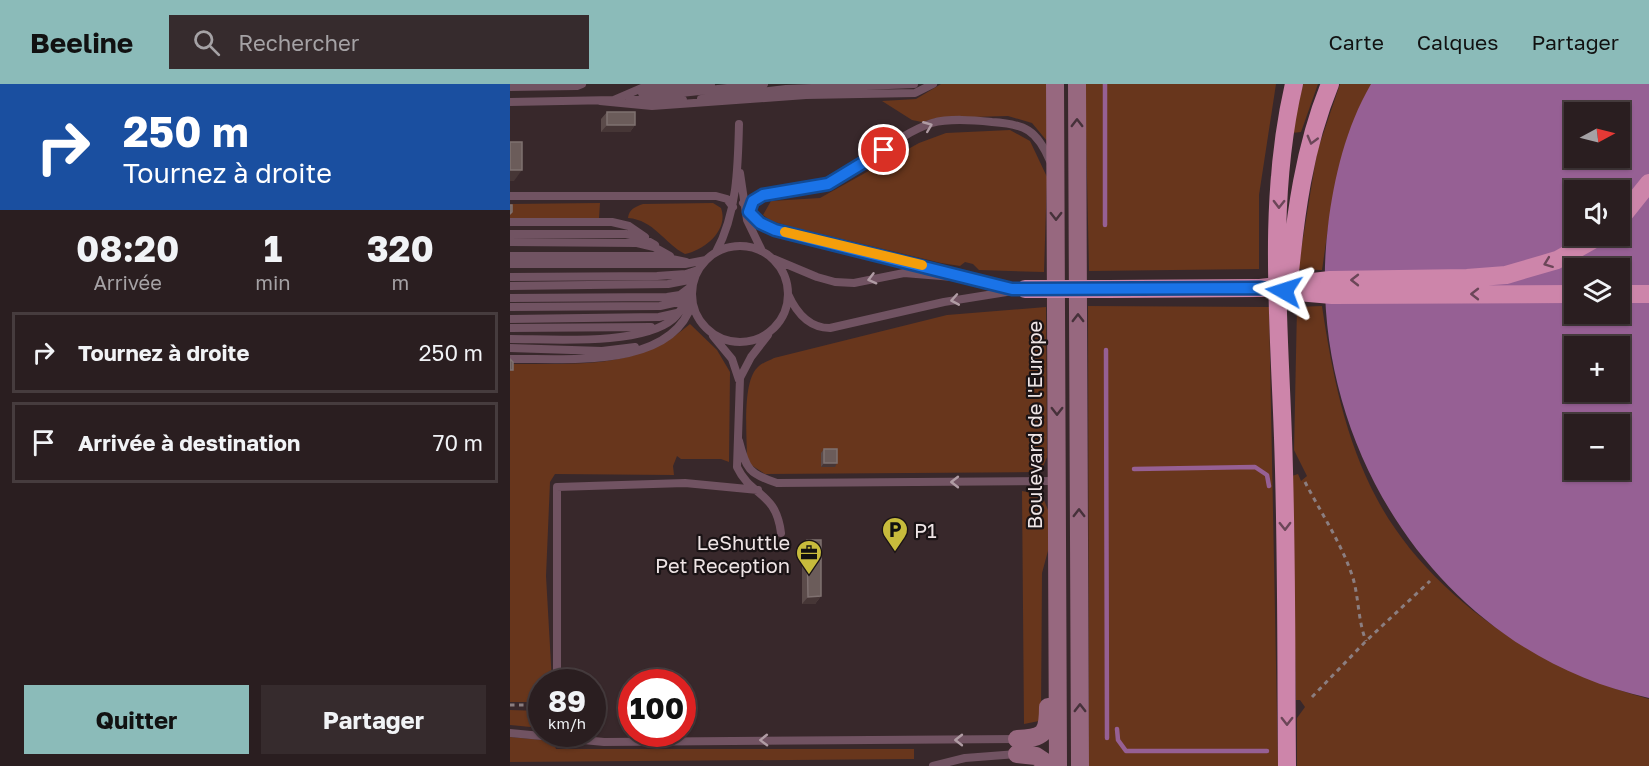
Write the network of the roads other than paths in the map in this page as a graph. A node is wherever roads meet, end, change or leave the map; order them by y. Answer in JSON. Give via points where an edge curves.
{"nodes":[{"id":1,"x":582,"y":84,"type":"edge"},
{"id":2,"x":711,"y":84,"type":"edge"},
{"id":3,"x":764,"y":84,"type":"edge"},
{"id":4,"x":914,"y":84,"type":"edge"},
{"id":5,"x":933,"y":84,"type":"edge"},
{"id":6,"x":1055,"y":84,"type":"edge"},
{"id":7,"x":1077,"y":84,"type":"edge"},
{"id":8,"x":1294,"y":84,"type":"edge"},
{"id":9,"x":1330,"y":84,"type":"edge"},
{"id":10,"x":558,"y":85,"type":"edge"},
{"id":11,"x":510,"y":87,"type":"edge"},
{"id":12,"x":624,"y":98,"type":"junction"},
{"id":13,"x":600,"y":100,"type":"junction"},
{"id":14,"x":614,"y":100,"type":"junction"},
{"id":15,"x":510,"y":102,"type":"edge"},
{"id":16,"x":740,"y":124,"type":"dead end"},
{"id":17,"x":739,"y":159,"type":"junction"},
{"id":18,"x":1055,"y":174,"type":"junction"},
{"id":19,"x":1649,"y":183,"type":"edge"},
{"id":20,"x":510,"y":196,"type":"edge"},
{"id":21,"x":744,"y":203,"type":"junction"},
{"id":22,"x":733,"y":207,"type":"junction"},
{"id":23,"x":1630,"y":207,"type":"edge"},
{"id":24,"x":749,"y":212,"type":"junction"},
{"id":25,"x":510,"y":222,"type":"edge"},
{"id":26,"x":510,"y":234,"type":"edge"},
{"id":27,"x":647,"y":239,"type":"junction"},
{"id":28,"x":510,"y":243,"type":"edge"},
{"id":29,"x":1582,"y":246,"type":"edge"},
{"id":30,"x":663,"y":251,"type":"junction"},
{"id":31,"x":716,"y":252,"type":"junction"},
{"id":32,"x":763,"y":252,"type":"junction"},
{"id":33,"x":510,"y":256,"type":"edge"},
{"id":34,"x":673,"y":258,"type":"junction"},
{"id":35,"x":771,"y":258,"type":"junction"},
{"id":36,"x":510,"y":264,"type":"edge"},
{"id":37,"x":695,"y":267,"type":"junction"},
{"id":38,"x":510,"y":277,"type":"edge"},
{"id":39,"x":976,"y":279,"type":"junction"},
{"id":40,"x":510,"y":286,"type":"edge"},
{"id":41,"x":1260,"y":288,"type":"junction"},
{"id":42,"x":1019,"y":289,"type":"junction"},
{"id":43,"x":692,"y":291,"type":"junction"},
{"id":44,"x":788,"y":293,"type":"junction"},
{"id":45,"x":1564,"y":294,"type":"edge"},
{"id":46,"x":1630,"y":294,"type":"edge"},
{"id":47,"x":1649,"y":294,"type":"edge"},
{"id":48,"x":510,"y":298,"type":"edge"},
{"id":49,"x":510,"y":307,"type":"edge"},
{"id":50,"x":680,"y":311,"type":"junction"},
{"id":51,"x":510,"y":319,"type":"edge"},
{"id":52,"x":660,"y":327,"type":"junction"},
{"id":53,"x":510,"y":328,"type":"edge"},
{"id":54,"x":707,"y":329,"type":"junction"},
{"id":55,"x":772,"y":330,"type":"junction"},
{"id":56,"x":510,"y":339,"type":"edge"},
{"id":57,"x":659,"y":340,"type":"junction"},
{"id":58,"x":510,"y":348,"type":"edge"},
{"id":59,"x":510,"y":359,"type":"edge"},
{"id":60,"x":740,"y":384,"type":"junction"},
{"id":61,"x":740,"y":441,"type":"junction"},
{"id":62,"x":1284,"y":468,"type":"junction"},
{"id":63,"x":1058,"y":481,"type":"junction"},
{"id":64,"x":758,"y":490,"type":"junction"},
{"id":65,"x":781,"y":533,"type":"dead end"},
{"id":66,"x":1057,"y":544,"type":"junction"},
{"id":67,"x":557,"y":669,"type":"edge"},
{"id":68,"x":510,"y":733,"type":"edge"},
{"id":69,"x":528,"y":734,"type":"edge"},
{"id":70,"x":606,"y":742,"type":"edge"},
{"id":71,"x":1017,"y":747,"type":"junction"},
{"id":72,"x":933,"y":766,"type":"edge"},
{"id":73,"x":1051,"y":766,"type":"edge"},
{"id":74,"x":1058,"y":766,"type":"edge"},
{"id":75,"x":1080,"y":766,"type":"edge"},
{"id":76,"x":1287,"y":766,"type":"edge"}],
"edges":[{"from":1,"to":10,"type":"lane"},
{"from":2,"to":12,"type":"lane","via":[[644,87]]},
{"from":3,"to":12,"type":"lane"},
{"from":4,"to":14,"type":"lane","via":[[786,89],[694,100]]},
{"from":5,"to":13,"type":"lane","via":[[915,93],[806,95],[652,106]]},
{"from":6,"to":18,"type":"main road","name":"Boulevard de l'Europe"},
{"from":75,"to":7,"type":"main road","one_way":true},
{"from":8,"to":62,"type":"highway","one_way":true,"via":[[1282,141],[1279,199]]},
{"from":9,"to":62,"type":"highway","one_way":true,"via":[[1310,147],[1293,235]]},
{"from":10,"to":11,"type":"lane"},
{"from":12,"to":14,"type":"lane"},
{"from":13,"to":14,"type":"lane"},
{"from":13,"to":15,"type":"lane"},
{"from":16,"to":17,"type":"lane"},
{"from":17,"to":21,"type":"lane"},
{"from":17,"to":22,"type":"lane"},
{"from":24,"to":18,"type":"lane","one_way":true,"via":[[753,201],[763,195],[828,184],[904,137],[933,123],[957,120],[1016,124],[1032,132],[1044,146]]},
{"from":18,"to":63,"type":"main road","name":"Boulevard de l'Europe","one_way":true},
{"from":19,"to":23,"type":"highway"},
{"from":20,"to":22,"type":"lane","via":[[716,196],[727,199]]},
{"from":21,"to":24,"type":"lane"},
{"from":21,"to":32,"type":"lane","via":[[750,229]]},
{"from":22,"to":31,"type":"lane"},
{"from":24,"to":39,"type":"lane","via":[[775,230]]},
{"from":25,"to":27,"type":"lane","via":[[620,224]]},
{"from":26,"to":27,"type":"lane","via":[[626,234]]},
{"from":27,"to":30,"type":"lane"},
{"from":28,"to":30,"type":"lane","via":[[627,243]]},
{"from":29,"to":41,"type":"highway","one_way":true,"bridge":true,"via":[[1557,260],[1506,275],[1330,280]]},
{"from":30,"to":34,"type":"lane"},
{"from":31,"to":32,"type":"lane","via":[[743,246]]},
{"from":31,"to":37,"type":"lane"},
{"from":32,"to":35,"type":"lane"},
{"from":33,"to":34,"type":"lane"},
{"from":34,"to":37,"type":"lane"},
{"from":39,"to":35,"type":"lane","one_way":true,"via":[[904,273],[854,283],[835,282]]},
{"from":35,"to":44,"type":"lane","via":[[782,270]]},
{"from":36,"to":37,"type":"lane"},
{"from":37,"to":38,"type":"lane","via":[[686,274],[657,276]]},
{"from":37,"to":43,"type":"lane"},
{"from":39,"to":42,"type":"lane"},
{"from":40,"to":43,"type":"lane","via":[[668,285]]},
{"from":41,"to":42,"type":"highway","bridge":true},
{"from":45,"to":41,"type":"highway","one_way":true,"bridge":true,"via":[[1332,295]]},
{"from":42,"to":44,"type":"lane","one_way":true,"via":[[830,328],[818,327],[804,318]]},
{"from":43,"to":48,"type":"lane","via":[[667,297]]},
{"from":43,"to":49,"type":"lane","via":[[660,306]]},
{"from":43,"to":50,"type":"lane"},
{"from":43,"to":54,"type":"lane","via":[[698,317]]},
{"from":43,"to":57,"type":"lane","via":[[683,321]]},
{"from":44,"to":55,"type":"lane","via":[[782,317]]},
{"from":46,"to":47,"type":"highway"},
{"from":50,"to":51,"type":"lane","via":[[659,317]]},
{"from":50,"to":52,"type":"lane"},
{"from":52,"to":53,"type":"lane"},
{"from":52,"to":56,"type":"lane","via":[[619,337]]},
{"from":54,"to":55,"type":"lane","via":[[720,338],[743,342]]},
{"from":54,"to":60,"type":"lane","via":[[732,359]]},
{"from":55,"to":60,"type":"lane","via":[[745,365]]},
{"from":57,"to":58,"type":"lane","via":[[603,351]]},
{"from":57,"to":59,"type":"lane","via":[[617,357]]},
{"from":60,"to":61,"type":"lane"},
{"from":63,"to":61,"type":"lane","one_way":true,"via":[[777,483],[749,470]]},
{"from":61,"to":64,"type":"lane","via":[[737,467]]},
{"from":62,"to":76,"type":"highway","one_way":true},
{"from":63,"to":66,"type":"main road","name":"Boulevard de l'Europe"},
{"from":64,"to":65,"type":"lane","via":[[779,515]]},
{"from":64,"to":67,"type":"lane","via":[[685,483],[557,487]]},
{"from":66,"to":71,"type":"main road","via":[[1048,599],[1046,728],[1039,738]]},
{"from":66,"to":74,"type":"main road","name":"Boulevard de l'Europe"},
{"from":68,"to":69,"type":"lane"},
{"from":71,"to":70,"type":"lane","one_way":true},
{"from":71,"to":72,"type":"lane"},
{"from":71,"to":73,"type":"main road"}]}
